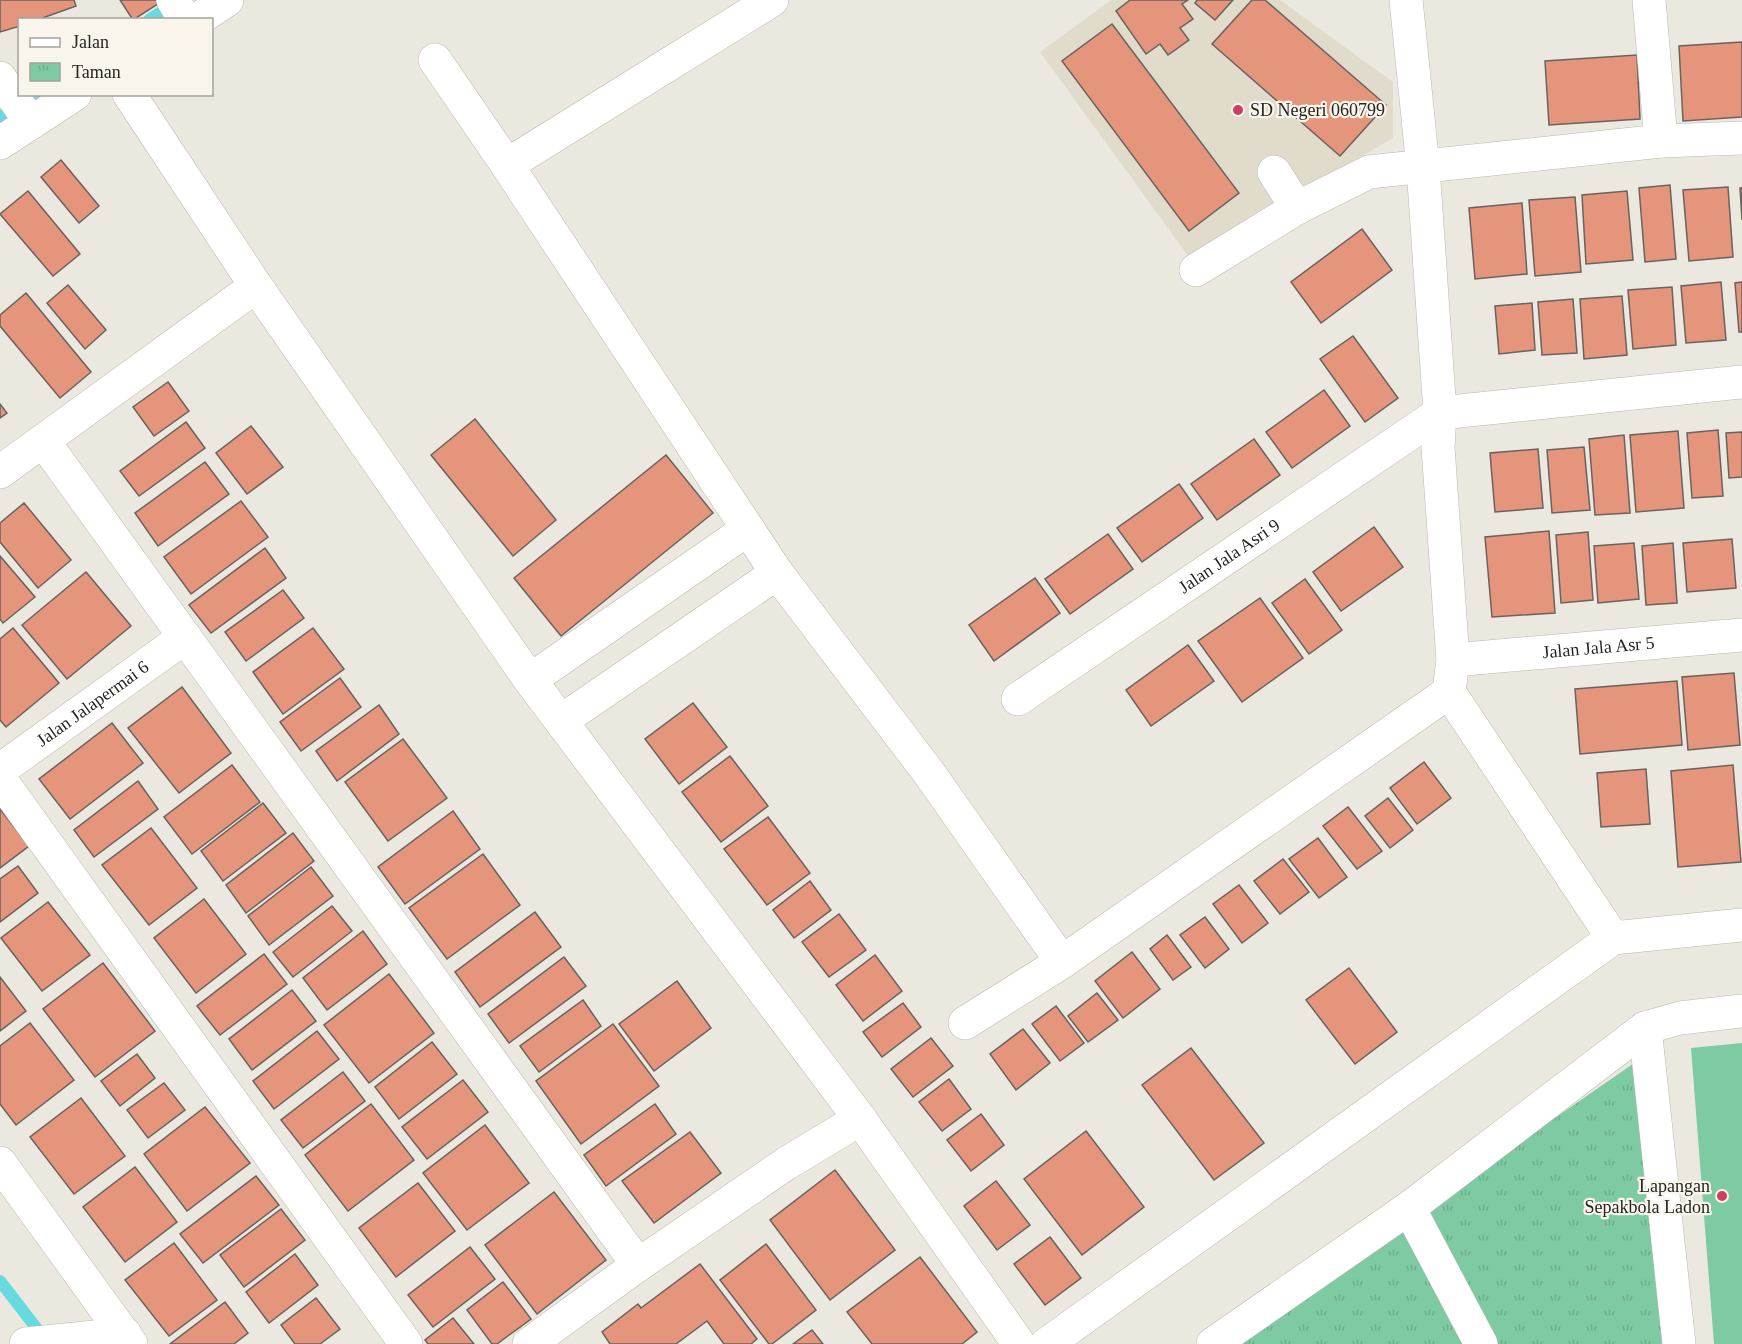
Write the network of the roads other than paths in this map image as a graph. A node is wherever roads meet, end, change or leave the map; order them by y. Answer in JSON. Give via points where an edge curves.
{"nodes":[{"id":1,"x":227,"y":0,"type":"edge"},
{"id":2,"x":772,"y":0,"type":"edge"},
{"id":3,"x":1406,"y":0,"type":"edge"},
{"id":4,"x":1649,"y":0,"type":"edge"},
{"id":5,"x":185,"y":14,"type":"edge"},
{"id":6,"x":435,"y":60,"type":"dead end"},
{"id":7,"x":4,"y":84,"type":"edge"},
{"id":8,"x":72,"y":96,"type":"edge"},
{"id":9,"x":130,"y":96,"type":"edge"},
{"id":10,"x":29,"y":121,"type":"junction"},
{"id":11,"x":1742,"y":138,"type":"edge"},
{"id":12,"x":1661,"y":141,"type":"junction"},
{"id":13,"x":0,"y":143,"type":"edge"},
{"id":14,"x":507,"y":165,"type":"junction"},
{"id":15,"x":1423,"y":167,"type":"junction"},
{"id":16,"x":1274,"y":172,"type":"dead end"},
{"id":17,"x":1297,"y":208,"type":"junction"},
{"id":18,"x":1196,"y":270,"type":"dead end"},
{"id":19,"x":256,"y":286,"type":"junction"},
{"id":20,"x":1742,"y":382,"type":"edge"},
{"id":21,"x":1440,"y":413,"type":"junction"},
{"id":22,"x":44,"y":442,"type":"junction"},
{"id":23,"x":0,"y":472,"type":"edge"},
{"id":24,"x":748,"y":529,"type":"junction"},
{"id":25,"x":777,"y":573,"type":"junction"},
{"id":26,"x":1742,"y":635,"type":"edge"},
{"id":27,"x":185,"y":637,"type":"junction"},
{"id":28,"x":1453,"y":660,"type":"junction"},
{"id":29,"x":530,"y":680,"type":"junction"},
{"id":30,"x":1449,"y":692,"type":"junction"},
{"id":31,"x":1018,"y":699,"type":"dead end"},
{"id":32,"x":561,"y":721,"type":"junction"},
{"id":33,"x":0,"y":770,"type":"edge"},
{"id":34,"x":0,"y":778,"type":"edge"},
{"id":35,"x":1742,"y":925,"type":"edge"},
{"id":36,"x":1613,"y":938,"type":"junction"},
{"id":37,"x":1062,"y":962,"type":"junction"},
{"id":38,"x":1742,"y":1011,"type":"edge"},
{"id":39,"x":965,"y":1023,"type":"dead end"},
{"id":40,"x":1645,"y":1028,"type":"junction"},
{"id":41,"x":860,"y":1119,"type":"junction"},
{"id":42,"x":0,"y":1163,"type":"edge"},
{"id":43,"x":1409,"y":1208,"type":"junction"},
{"id":44,"x":638,"y":1265,"type":"junction"},
{"id":45,"x":128,"y":1339,"type":"edge"},
{"id":46,"x":27,"y":1344,"type":"edge"},
{"id":47,"x":406,"y":1344,"type":"edge"},
{"id":48,"x":529,"y":1344,"type":"edge"},
{"id":49,"x":1018,"y":1344,"type":"edge"},
{"id":50,"x":1047,"y":1344,"type":"edge"},
{"id":51,"x":1213,"y":1344,"type":"edge"},
{"id":52,"x":1481,"y":1344,"type":"edge"},
{"id":53,"x":1679,"y":1344,"type":"edge"}],
"edges":[{"from":1,"to":5,"type":"street"},
{"from":2,"to":14,"type":"street"},
{"from":3,"to":15,"type":"street"},
{"from":4,"to":12,"type":"street"},
{"from":6,"to":14,"type":"street"},
{"from":7,"to":10,"type":"street"},
{"from":8,"to":10,"type":"street"},
{"from":9,"to":19,"type":"street"},
{"from":10,"to":13,"type":"street"},
{"from":11,"to":12,"type":"street"},
{"from":12,"to":15,"type":"street"},
{"from":14,"to":24,"type":"street"},
{"from":15,"to":17,"type":"street","via":[[1369,172]]},
{"from":15,"to":21,"type":"street"},
{"from":16,"to":17,"type":"street"},
{"from":17,"to":18,"type":"street"},
{"from":19,"to":22,"type":"street"},
{"from":19,"to":29,"type":"street"},
{"from":20,"to":21,"type":"street"},
{"from":21,"to":28,"type":"street","via":[[1438,447]]},
{"from":21,"to":31,"type":"street","name":"Jalan Jala Asri 9"},
{"from":22,"to":23,"type":"street"},
{"from":22,"to":27,"type":"street"},
{"from":24,"to":25,"type":"street"},
{"from":24,"to":29,"type":"street"},
{"from":25,"to":32,"type":"street"},
{"from":25,"to":37,"type":"street","via":[[929,773]]},
{"from":26,"to":28,"type":"street","name":"Jalan Jala Asr 5"},
{"from":27,"to":33,"type":"street","name":"Jalan Jalapermai 6"},
{"from":27,"to":44,"type":"street"},
{"from":28,"to":30,"type":"street"},
{"from":29,"to":32,"type":"street"},
{"from":30,"to":36,"type":"street"},
{"from":30,"to":37,"type":"street"},
{"from":32,"to":41,"type":"street"},
{"from":34,"to":47,"type":"street"},
{"from":35,"to":36,"type":"street"},
{"from":36,"to":50,"type":"street"},
{"from":37,"to":39,"type":"street"},
{"from":38,"to":40,"type":"street","via":[[1680,1018]]},
{"from":40,"to":43,"type":"street"},
{"from":40,"to":53,"type":"street"},
{"from":41,"to":44,"type":"street","via":[[787,1163]]},
{"from":41,"to":49,"type":"street"},
{"from":42,"to":45,"type":"street"},
{"from":43,"to":51,"type":"street"},
{"from":43,"to":52,"type":"street"},
{"from":44,"to":48,"type":"street"},
{"from":45,"to":46,"type":"street"}]}
